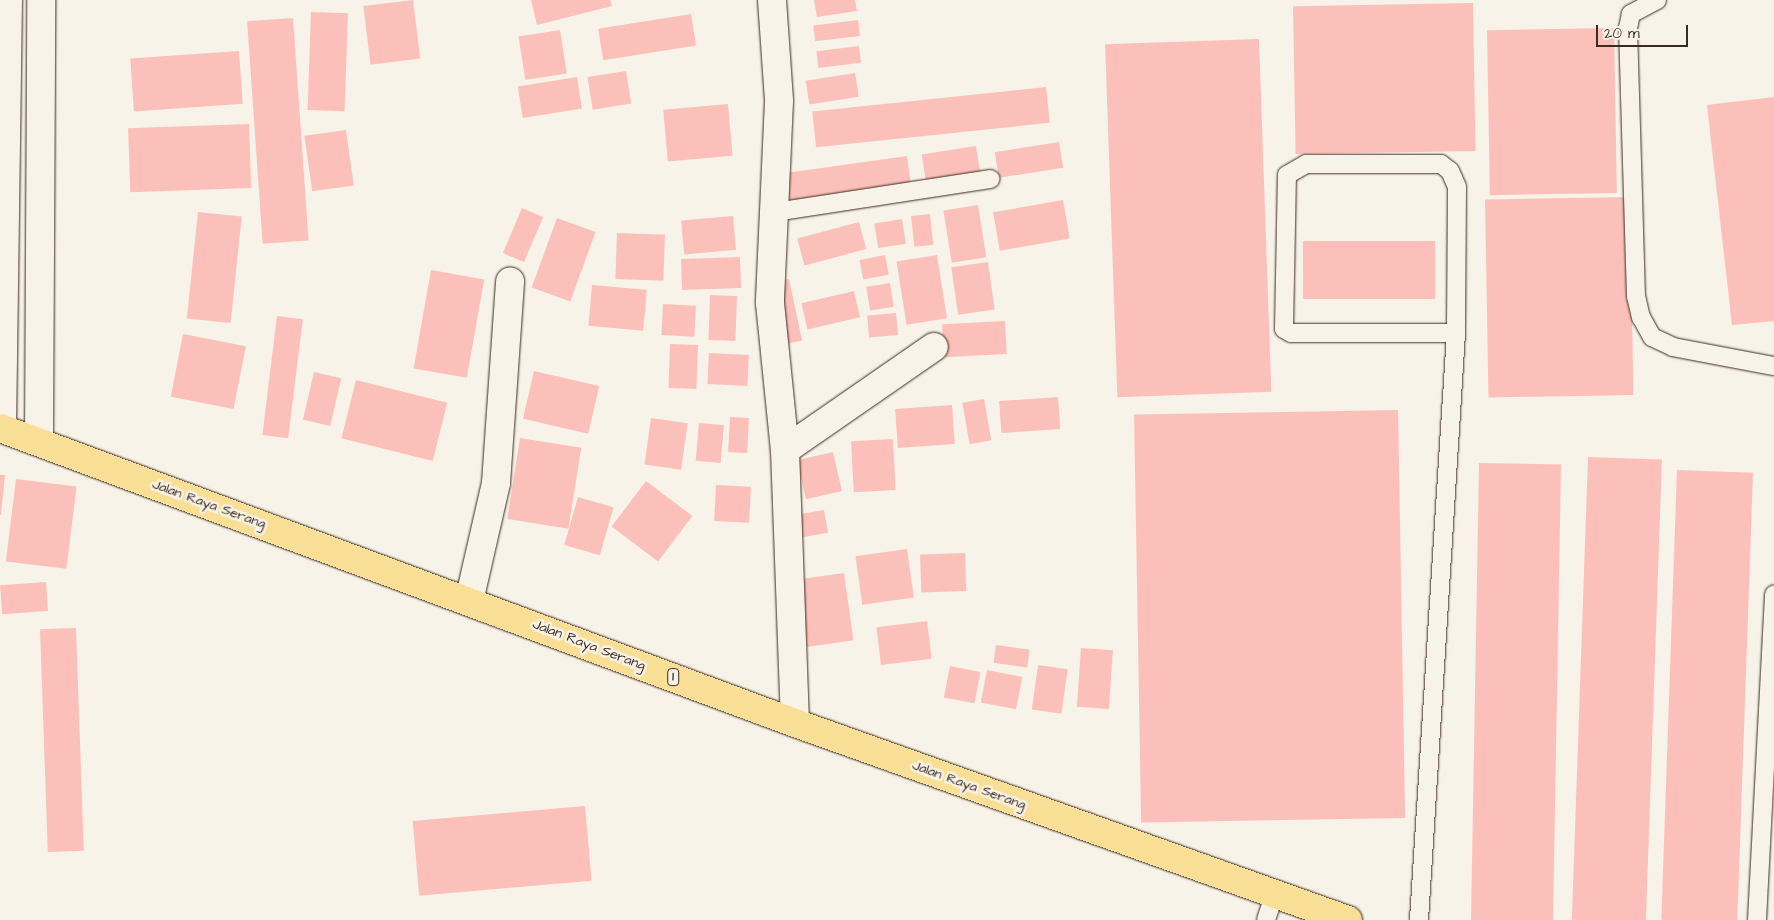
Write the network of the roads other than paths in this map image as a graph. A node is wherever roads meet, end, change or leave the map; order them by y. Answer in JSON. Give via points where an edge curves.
{"nodes":[{"id":1,"x":8,"y":0,"type":"edge"},
{"id":2,"x":41,"y":0,"type":"edge"},
{"id":3,"x":772,"y":0,"type":"edge"},
{"id":4,"x":1656,"y":0,"type":"edge"},
{"id":5,"x":990,"y":180,"type":"dead end"},
{"id":6,"x":774,"y":212,"type":"junction"},
{"id":7,"x":510,"y":281,"type":"dead end"},
{"id":8,"x":1456,"y":333,"type":"junction"},
{"id":9,"x":934,"y":347,"type":"dead end"},
{"id":10,"x":1774,"y":366,"type":"edge"},
{"id":11,"x":1,"y":428,"type":"edge"},
{"id":12,"x":38,"y":441,"type":"junction"},
{"id":13,"x":785,"y":450,"type":"junction"},
{"id":14,"x":1774,"y":594,"type":"edge"},
{"id":15,"x":469,"y":600,"type":"junction"},
{"id":16,"x":795,"y":722,"type":"junction"},
{"id":17,"x":1270,"y":908,"type":"edge"},
{"id":18,"x":1348,"y":920,"type":"edge"},
{"id":19,"x":1419,"y":920,"type":"edge"},
{"id":20,"x":1757,"y":920,"type":"edge"}],
"edges":[{"from":1,"to":11,"type":"street"},
{"from":2,"to":12,"type":"street"},
{"from":3,"to":6,"type":"street","via":[[779,101]]},
{"from":4,"to":10,"type":"lane","via":[[1631,14],[1628,28],[1636,296],[1641,317],[1652,337],[1673,347]]},
{"from":5,"to":6,"type":"lane"},
{"from":6,"to":13,"type":"street","via":[[770,303]]},
{"from":7,"to":15,"type":"street","via":[[496,483]]},
{"from":8,"to":8,"type":"lane","via":[[1458,187],[1450,171],[1441,164],[1306,164],[1287,175],[1284,329],[1291,333]]},
{"from":8,"to":19,"type":"lane"},
{"from":9,"to":13,"type":"street"},
{"from":11,"to":12,"type":"highway","name":"Jalan Raya Serang","number":"1"},
{"from":12,"to":15,"type":"highway","name":"Jalan Raya Serang","number":"1"},
{"from":13,"to":16,"type":"street"},
{"from":14,"to":20,"type":"lane"},
{"from":15,"to":16,"type":"highway","name":"Jalan Raya Serang","number":"1"},
{"from":16,"to":17,"type":"highway","name":"Jalan Raya Serang","number":"1"},
{"from":17,"to":18,"type":"highway","name":"Jalan Raya Serang","number":"1"}]}
